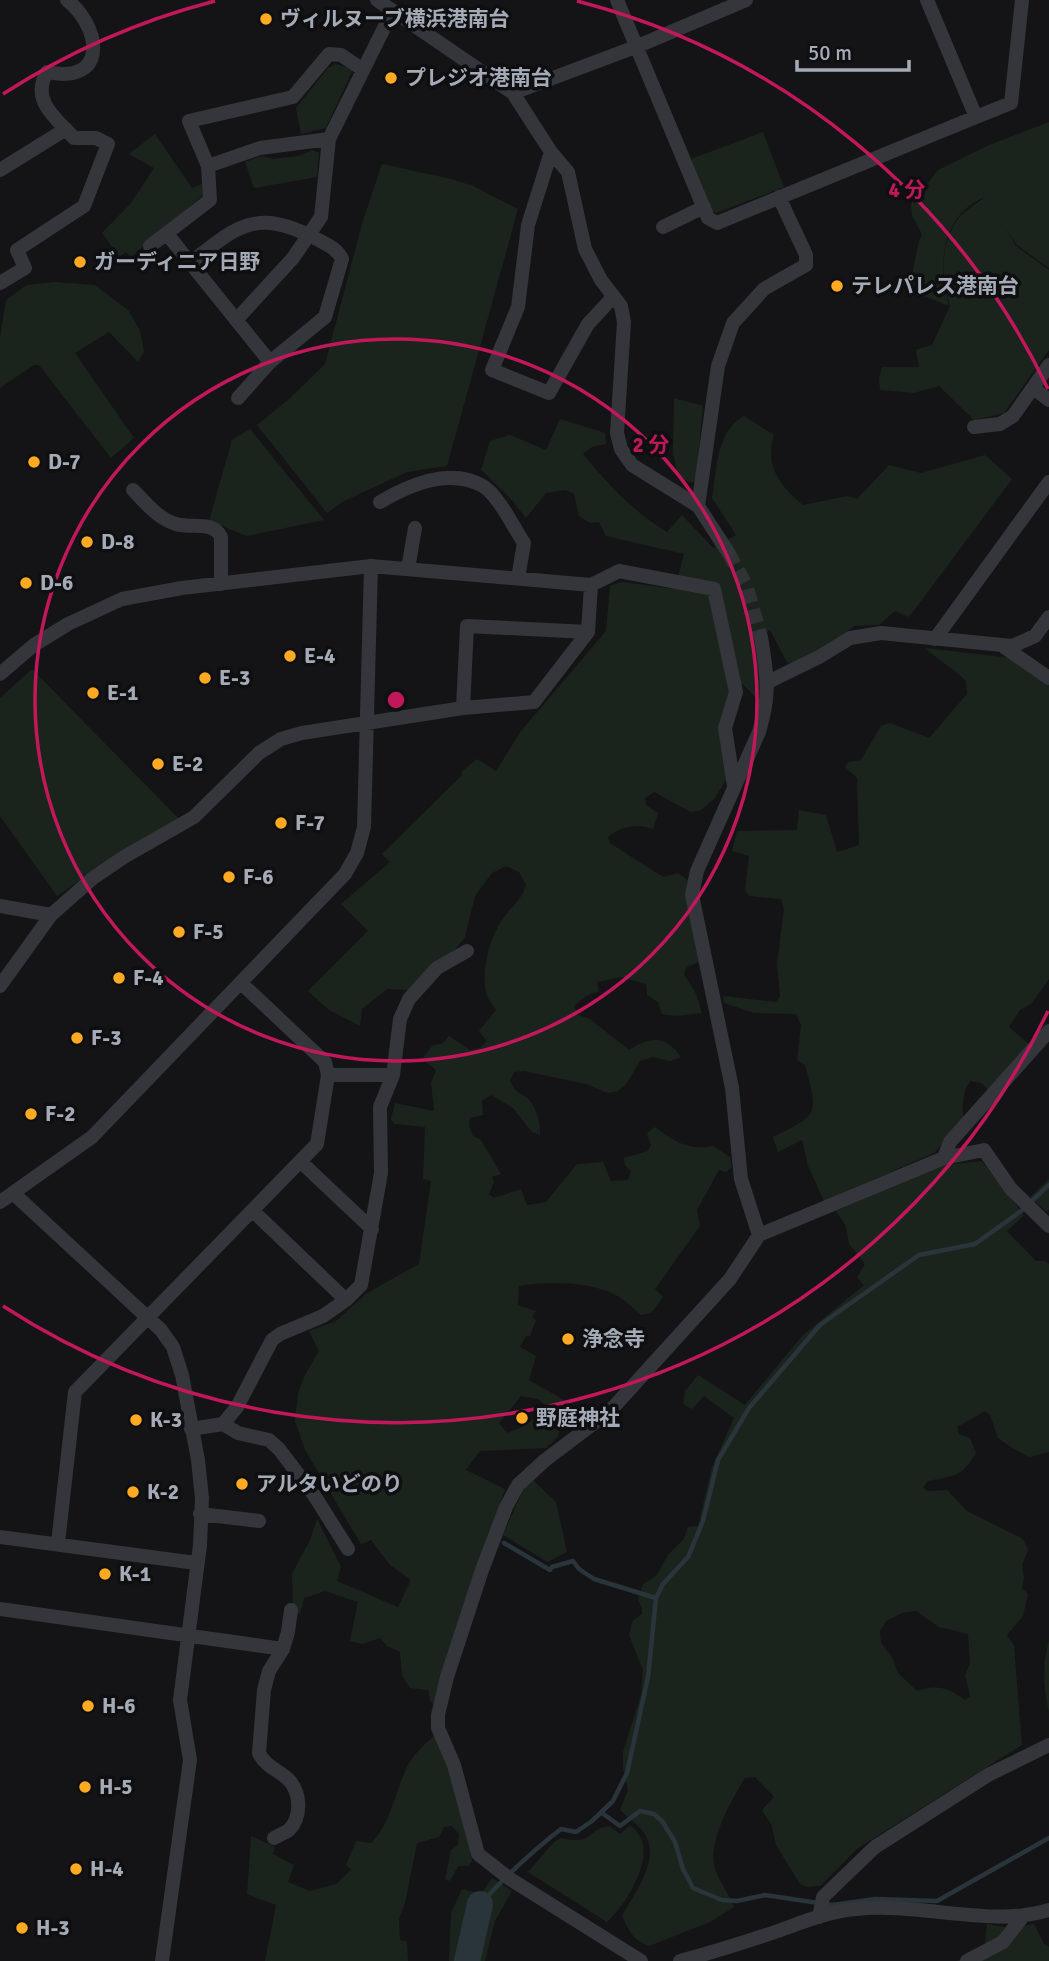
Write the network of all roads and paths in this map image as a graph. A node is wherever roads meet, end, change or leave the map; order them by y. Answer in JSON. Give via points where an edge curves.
{"nodes":[{"id":1,"x":67,"y":0,"type":"edge"},
{"id":2,"x":377,"y":0,"type":"edge"},
{"id":3,"x":617,"y":0,"type":"edge"},
{"id":4,"x":746,"y":0,"type":"edge"},
{"id":5,"x":927,"y":0,"type":"edge"},
{"id":6,"x":1022,"y":0,"type":"edge"},
{"id":7,"x":392,"y":12,"type":"junction"},
{"id":8,"x":638,"y":46,"type":"junction"},
{"id":9,"x":362,"y":69,"type":"junction"},
{"id":10,"x":513,"y":93,"type":"junction"},
{"id":11,"x":976,"y":117,"type":"junction"},
{"id":12,"x":66,"y":129,"type":"junction"},
{"id":13,"x":329,"y":139,"type":"junction"},
{"id":14,"x":551,"y":152,"type":"junction"},
{"id":15,"x":208,"y":166,"type":"junction"},
{"id":16,"x":0,"y":170,"type":"edge"},
{"id":17,"x":779,"y":197,"type":"junction"},
{"id":18,"x":704,"y":207,"type":"junction"},
{"id":19,"x":663,"y":227,"type":"dead end"},
{"id":20,"x":167,"y":233,"type":"junction"},
{"id":21,"x":308,"y":235,"type":"junction"},
{"id":22,"x":150,"y":246,"type":"dead end"},
{"id":23,"x":190,"y":263,"type":"junction"},
{"id":24,"x":0,"y":284,"type":"edge"},
{"id":25,"x":613,"y":297,"type":"junction"},
{"id":26,"x":237,"y":319,"type":"junction"},
{"id":27,"x":270,"y":362,"type":"junction"},
{"id":28,"x":1049,"y":365,"type":"edge"},
{"id":29,"x":1033,"y":388,"type":"junction"},
{"id":30,"x":238,"y":398,"type":"dead end"},
{"id":31,"x":1049,"y":400,"type":"edge"},
{"id":32,"x":974,"y":427,"type":"dead end"},
{"id":33,"x":1049,"y":482,"type":"edge"},
{"id":34,"x":134,"y":490,"type":"dead end"},
{"id":35,"x":380,"y":502,"type":"dead end"},
{"id":36,"x":698,"y":506,"type":"junction"},
{"id":37,"x":415,"y":528,"type":"dead end"},
{"id":38,"x":728,"y":552,"type":"tunnel mouth"},
{"id":39,"x":371,"y":566,"type":"junction"},
{"id":40,"x":408,"y":569,"type":"junction"},
{"id":41,"x":518,"y":578,"type":"junction"},
{"id":42,"x":221,"y":584,"type":"junction"},
{"id":43,"x":591,"y":585,"type":"junction"},
{"id":44,"x":1049,"y":617,"type":"edge"},
{"id":45,"x":588,"y":632,"type":"junction"},
{"id":46,"x":761,"y":637,"type":"tunnel mouth"},
{"id":47,"x":935,"y":639,"type":"junction"},
{"id":48,"x":1004,"y":647,"type":"junction"},
{"id":49,"x":0,"y":674,"type":"edge"},
{"id":50,"x":1049,"y":678,"type":"edge"},
{"id":51,"x":768,"y":682,"type":"junction"},
{"id":52,"x":463,"y":708,"type":"junction"},
{"id":53,"x":366,"y":724,"type":"junction"},
{"id":54,"x":734,"y":786,"type":"junction"},
{"id":55,"x":0,"y":906,"type":"edge"},
{"id":56,"x":51,"y":915,"type":"junction"},
{"id":57,"x":467,"y":951,"type":"dead end"},
{"id":58,"x":241,"y":983,"type":"junction"},
{"id":59,"x":0,"y":986,"type":"edge"},
{"id":60,"x":1049,"y":1031,"type":"edge"},
{"id":61,"x":328,"y":1075,"type":"junction"},
{"id":62,"x":393,"y":1075,"type":"junction"},
{"id":63,"x":944,"y":1158,"type":"junction"},
{"id":64,"x":301,"y":1162,"type":"junction"},
{"id":65,"x":13,"y":1193,"type":"junction"},
{"id":66,"x":0,"y":1202,"type":"edge"},
{"id":67,"x":253,"y":1211,"type":"junction"},
{"id":68,"x":1049,"y":1226,"type":"edge"},
{"id":69,"x":372,"y":1229,"type":"junction"},
{"id":70,"x":758,"y":1235,"type":"junction"},
{"id":71,"x":346,"y":1300,"type":"junction"},
{"id":72,"x":149,"y":1318,"type":"junction"},
{"id":73,"x":223,"y":1424,"type":"junction"},
{"id":74,"x":191,"y":1429,"type":"junction"},
{"id":75,"x":200,"y":1514,"type":"junction"},
{"id":76,"x":259,"y":1521,"type":"dead end"},
{"id":77,"x":0,"y":1537,"type":"edge"},
{"id":78,"x":58,"y":1543,"type":"junction"},
{"id":79,"x":348,"y":1549,"type":"dead end"},
{"id":80,"x":196,"y":1563,"type":"junction"},
{"id":81,"x":0,"y":1609,"type":"edge"},
{"id":82,"x":290,"y":1610,"type":"dead end"},
{"id":83,"x":187,"y":1635,"type":"junction"},
{"id":84,"x":283,"y":1649,"type":"junction"},
{"id":85,"x":1049,"y":1745,"type":"edge"},
{"id":86,"x":274,"y":1838,"type":"dead end"},
{"id":87,"x":1049,"y":1910,"type":"edge"},
{"id":88,"x":1024,"y":1914,"type":"junction"},
{"id":89,"x":820,"y":1915,"type":"junction"},
{"id":90,"x":728,"y":1955,"type":"edge"},
{"id":91,"x":162,"y":1961,"type":"edge"},
{"id":92,"x":641,"y":1961,"type":"edge"},
{"id":93,"x":680,"y":1961,"type":"edge"},
{"id":94,"x":967,"y":1961,"type":"edge"}],
"edges":[{"from":1,"to":12,"type":"street","via":[[83,14],[93,52],[87,67],[71,75],[47,72],[41,83],[47,107]]},
{"from":2,"to":7,"type":"street"},
{"from":3,"to":8,"type":"street"},
{"from":4,"to":8,"type":"street"},
{"from":5,"to":11,"type":"street"},
{"from":6,"to":11,"type":"street","via":[[1011,103]]},
{"from":7,"to":9,"type":"street"},
{"from":7,"to":10,"type":"street"},
{"from":8,"to":10,"type":"street"},
{"from":8,"to":18,"type":"street"},
{"from":9,"to":13,"type":"street"},
{"from":9,"to":15,"type":"street","via":[[341,55],[329,54],[293,97],[190,121]]},
{"from":10,"to":14,"type":"street"},
{"from":11,"to":17,"type":"street"},
{"from":12,"to":16,"type":"street"},
{"from":12,"to":24,"type":"street","via":[[74,138],[96,138],[108,144],[84,206],[17,250],[24,268]]},
{"from":13,"to":15,"type":"street","via":[[260,148]]},
{"from":13,"to":21,"type":"street","via":[[321,217]]},
{"from":14,"to":25,"type":"street","via":[[568,172],[585,249]]},
{"from":14,"to":25,"type":"street","via":[[528,225],[518,307],[492,370],[549,393],[588,324]]},
{"from":15,"to":20,"type":"street","via":[[210,200]]},
{"from":17,"to":18,"type":"street","via":[[717,223],[708,219]]},
{"from":17,"to":36,"type":"street","via":[[806,254],[806,265],[764,289],[733,323],[718,366]]},
{"from":18,"to":19,"type":"street"},
{"from":20,"to":22,"type":"street"},
{"from":20,"to":23,"type":"street"},
{"from":21,"to":23,"type":"street","via":[[275,223],[260,223],[230,231]]},
{"from":21,"to":26,"type":"street"},
{"from":21,"to":27,"type":"street","via":[[338,250],[342,259],[325,317]]},
{"from":23,"to":26,"type":"street"},
{"from":25,"to":36,"type":"street","via":[[621,306],[624,322],[617,433],[621,449],[632,465]]},
{"from":26,"to":27,"type":"street"},
{"from":27,"to":30,"type":"street"},
{"from":28,"to":29,"type":"street"},
{"from":29,"to":31,"type":"street"},
{"from":29,"to":32,"type":"street","via":[[1013,416],[1000,424]]},
{"from":33,"to":47,"type":"street"},
{"from":34,"to":42,"type":"street","via":[[167,521],[218,530]]},
{"from":35,"to":41,"type":"street","via":[[418,483],[457,478],[484,486],[524,543]]},
{"from":36,"to":38,"type":"street"},
{"from":37,"to":40,"type":"street"},
{"from":39,"to":40,"type":"street"},
{"from":39,"to":42,"type":"street"},
{"from":39,"to":53,"type":"street"},
{"from":40,"to":41,"type":"street"},
{"from":41,"to":43,"type":"street"},
{"from":42,"to":49,"type":"street","via":[[122,599],[45,638]]},
{"from":43,"to":45,"type":"street"},
{"from":43,"to":54,"type":"street","via":[[619,571],[714,589],[736,692],[725,728]]},
{"from":44,"to":48,"type":"street","via":[[1035,636]]},
{"from":45,"to":52,"type":"street","via":[[534,702]]},
{"from":45,"to":52,"type":"street","via":[[467,626]]},
{"from":46,"to":51,"type":"street"},
{"from":47,"to":48,"type":"street"},
{"from":47,"to":51,"type":"street","via":[[881,633],[850,638]]},
{"from":48,"to":50,"type":"street"},
{"from":51,"to":54,"type":"street","via":[[759,732]]},
{"from":52,"to":53,"type":"street"},
{"from":53,"to":56,"type":"street","via":[[302,733],[268,746],[194,817],[93,878]]},
{"from":53,"to":58,"type":"street","via":[[364,827],[356,853],[337,883]]},
{"from":54,"to":70,"type":"street","via":[[697,871],[692,895],[732,1088],[741,1179]]},
{"from":55,"to":56,"type":"street"},
{"from":56,"to":59,"type":"street"},
{"from":57,"to":62,"type":"street","via":[[437,968],[409,999],[400,1019]]},
{"from":58,"to":61,"type":"street","via":[[325,1062]]},
{"from":58,"to":65,"type":"street","via":[[92,1137]]},
{"from":60,"to":63,"type":"street","via":[[950,1142]]},
{"from":61,"to":62,"type":"street"},
{"from":61,"to":64,"type":"street","via":[[317,1144]]},
{"from":62,"to":69,"type":"street","via":[[380,1107],[381,1173]]},
{"from":63,"to":68,"type":"street","via":[[985,1150],[1011,1189]]},
{"from":63,"to":70,"type":"street"},
{"from":64,"to":67,"type":"street"},
{"from":64,"to":69,"type":"street"},
{"from":65,"to":66,"type":"street"},
{"from":65,"to":72,"type":"street"},
{"from":67,"to":71,"type":"street"},
{"from":67,"to":72,"type":"street"},
{"from":69,"to":71,"type":"street","via":[[360,1285]]},
{"from":70,"to":92,"type":"street","via":[[730,1279],[610,1411],[518,1485],[478,1582],[438,1715],[438,1728],[454,1765],[478,1854]]},
{"from":71,"to":73,"type":"street","via":[[272,1340],[237,1407]]},
{"from":72,"to":74,"type":"street","via":[[173,1347]]},
{"from":72,"to":78,"type":"street","via":[[75,1392]]},
{"from":73,"to":74,"type":"street"},
{"from":73,"to":79,"type":"street","via":[[238,1433],[269,1440],[279,1449]]},
{"from":74,"to":75,"type":"street","via":[[198,1460]]},
{"from":75,"to":76,"type":"street"},
{"from":75,"to":80,"type":"street"},
{"from":77,"to":78,"type":"street"},
{"from":78,"to":80,"type":"street"},
{"from":80,"to":83,"type":"street"},
{"from":81,"to":83,"type":"street"},
{"from":82,"to":84,"type":"street"},
{"from":83,"to":84,"type":"street"},
{"from":83,"to":91,"type":"street","via":[[180,1700],[190,1760]]},
{"from":84,"to":86,"type":"street","via":[[264,1690],[259,1753],[295,1788],[298,1818],[288,1831]]},
{"from":85,"to":89,"type":"street","via":[[988,1775],[875,1847],[823,1897]]},
{"from":87,"to":88,"type":"street"},
{"from":88,"to":89,"type":"street","via":[[1012,1917],[888,1907]]},
{"from":88,"to":94,"type":"street","via":[[1003,1942]]},
{"from":89,"to":90,"type":"street"},
{"from":90,"to":93,"type":"street"}]}
